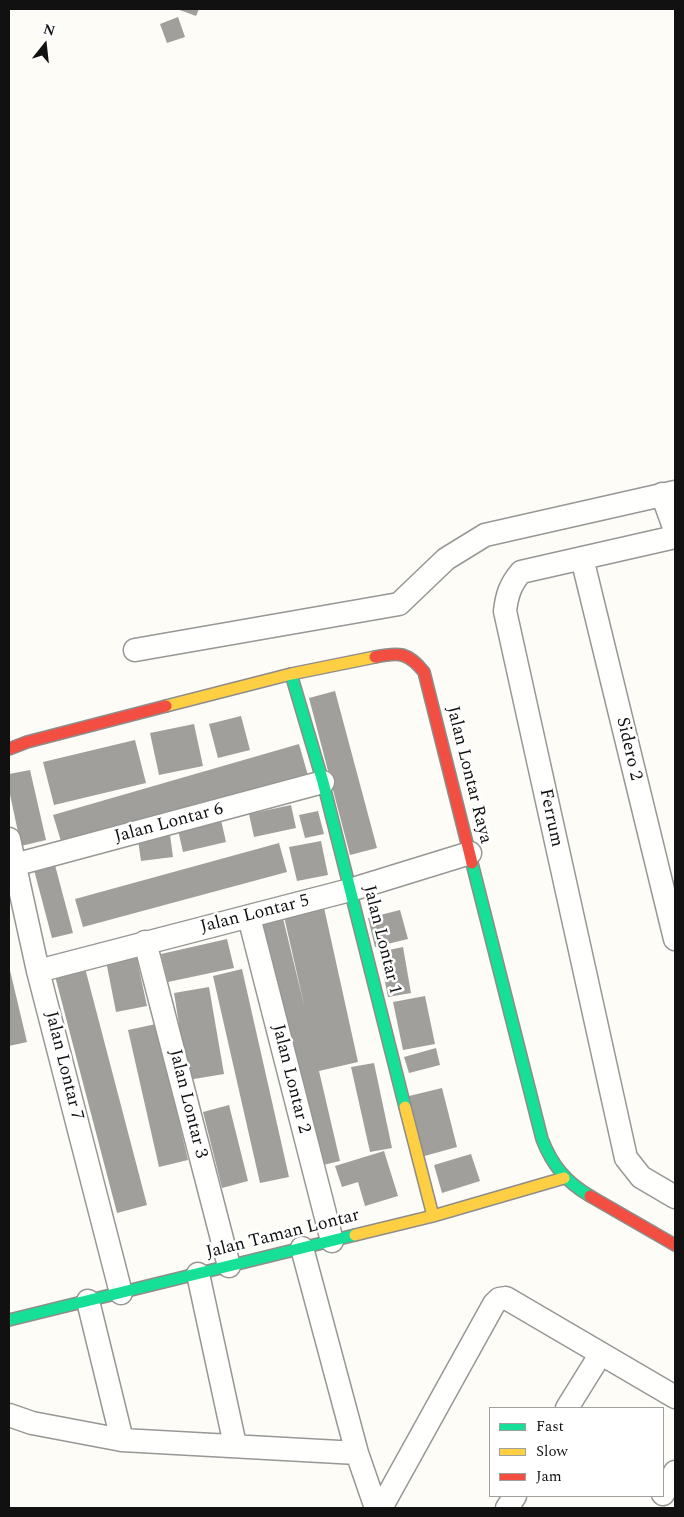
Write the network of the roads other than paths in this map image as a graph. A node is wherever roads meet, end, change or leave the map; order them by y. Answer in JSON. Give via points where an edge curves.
{"nodes":[{"id":1,"x":669,"y":493,"type":"edge"},
{"id":2,"x":675,"y":530,"type":"edge"},
{"id":3,"x":675,"y":537,"type":"edge"},
{"id":4,"x":582,"y":558,"type":"junction"},
{"id":5,"x":135,"y":650,"type":"dead end"},
{"id":6,"x":290,"y":674,"type":"junction"},
{"id":7,"x":9,"y":750,"type":"edge"},
{"id":8,"x":323,"y":782,"type":"junction"},
{"id":9,"x":9,"y":839,"type":"edge"},
{"id":10,"x":470,"y":854,"type":"junction"},
{"id":11,"x":14,"y":866,"type":"junction"},
{"id":12,"x":350,"y":890,"type":"junction"},
{"id":13,"x":249,"y":917,"type":"junction"},
{"id":14,"x":675,"y":939,"type":"edge"},
{"id":15,"x":146,"y":942,"type":"junction"},
{"id":16,"x":38,"y":971,"type":"junction"},
{"id":17,"x":564,"y":1178,"type":"junction"},
{"id":18,"x":675,"y":1197,"type":"edge"},
{"id":19,"x":433,"y":1216,"type":"junction"},
{"id":20,"x":332,"y":1241,"type":"junction"},
{"id":21,"x":675,"y":1245,"type":"edge"},
{"id":22,"x":302,"y":1248,"type":"junction"},
{"id":23,"x":229,"y":1266,"type":"junction"},
{"id":24,"x":198,"y":1274,"type":"junction"},
{"id":25,"x":121,"y":1292,"type":"junction"},
{"id":26,"x":88,"y":1301,"type":"junction"},
{"id":27,"x":9,"y":1320,"type":"edge"},
{"id":28,"x":600,"y":1355,"type":"junction"},
{"id":29,"x":675,"y":1397,"type":"edge"},
{"id":30,"x":568,"y":1407,"type":"edge"},
{"id":31,"x":9,"y":1415,"type":"edge"},
{"id":32,"x":122,"y":1440,"type":"junction"},
{"id":33,"x":235,"y":1445,"type":"junction"},
{"id":34,"x":357,"y":1453,"type":"junction"},
{"id":35,"x":675,"y":1472,"type":"edge"},
{"id":36,"x":664,"y":1491,"type":"edge"},
{"id":37,"x":514,"y":1497,"type":"edge"},
{"id":38,"x":661,"y":1497,"type":"edge"},
{"id":39,"x":376,"y":1508,"type":"edge"},
{"id":40,"x":381,"y":1508,"type":"edge"},
{"id":41,"x":507,"y":1508,"type":"edge"},
{"id":42,"x":654,"y":1508,"type":"edge"}],
"edges":[{"from":1,"to":2,"type":"street"},
{"from":1,"to":5,"type":"street","via":[[485,535],[446,559],[399,604]]},
{"from":3,"to":4,"type":"street","name":"Ferrum"},
{"from":4,"to":14,"type":"street","name":"Sidero 2"},
{"from":4,"to":18,"type":"street","name":"Ferrum","via":[[521,572],[506,596],[505,611],[626,1158],[641,1178]]},
{"from":6,"to":7,"type":"street","name":"Jalan Lontar Raya","via":[[27,742]]},
{"from":6,"to":8,"type":"street","name":"Jalan Lontar 1"},
{"from":6,"to":10,"type":"street","name":"Jalan Lontar Raya","via":[[394,653],[413,658],[420,664]]},
{"from":8,"to":11,"type":"street","name":"Jalan Lontar 6"},
{"from":8,"to":12,"type":"street","name":"Jalan Lontar 1"},
{"from":9,"to":11,"type":"street","name":"Jalan Lontar 7"},
{"from":10,"to":12,"type":"street","name":"Jalan Lontar 5"},
{"from":10,"to":17,"type":"street","name":"Jalan Lontar Raya","via":[[542,1139],[549,1158]]},
{"from":11,"to":16,"type":"street","name":"Jalan Lontar 7"},
{"from":12,"to":13,"type":"street","name":"Jalan Lontar 5"},
{"from":12,"to":19,"type":"street","name":"Jalan Lontar 1"},
{"from":13,"to":15,"type":"street","name":"Jalan Lontar 5"},
{"from":13,"to":20,"type":"street","name":"Jalan Lontar 2"},
{"from":15,"to":16,"type":"street","name":"Jalan Lontar 5"},
{"from":15,"to":23,"type":"street","name":"Jalan Lontar 3"},
{"from":16,"to":25,"type":"street","name":"Jalan Lontar 7"},
{"from":17,"to":19,"type":"street","name":"Jalan Taman Lontar"},
{"from":17,"to":21,"type":"street","name":"Jalan Lontar Raya"},
{"from":19,"to":20,"type":"street","name":"Jalan Taman Lontar"},
{"from":20,"to":22,"type":"street","name":"Jalan Taman Lontar"},
{"from":22,"to":23,"type":"street","name":"Jalan Taman Lontar"},
{"from":22,"to":34,"type":"street"},
{"from":23,"to":24,"type":"street","name":"Jalan Taman Lontar"},
{"from":24,"to":25,"type":"street","name":"Jalan Taman Lontar"},
{"from":24,"to":33,"type":"street"},
{"from":25,"to":26,"type":"street","name":"Jalan Taman Lontar"},
{"from":26,"to":27,"type":"street","name":"Jalan Taman Lontar"},
{"from":26,"to":32,"type":"street"},
{"from":28,"to":29,"type":"street"},
{"from":28,"to":30,"type":"street"},
{"from":28,"to":40,"type":"street","via":[[506,1298],[499,1299]]},
{"from":31,"to":32,"type":"street"},
{"from":32,"to":33,"type":"street"},
{"from":33,"to":34,"type":"street"},
{"from":34,"to":39,"type":"street"},
{"from":35,"to":36,"type":"street"},
{"from":37,"to":41,"type":"street"},
{"from":38,"to":42,"type":"street"}]}
